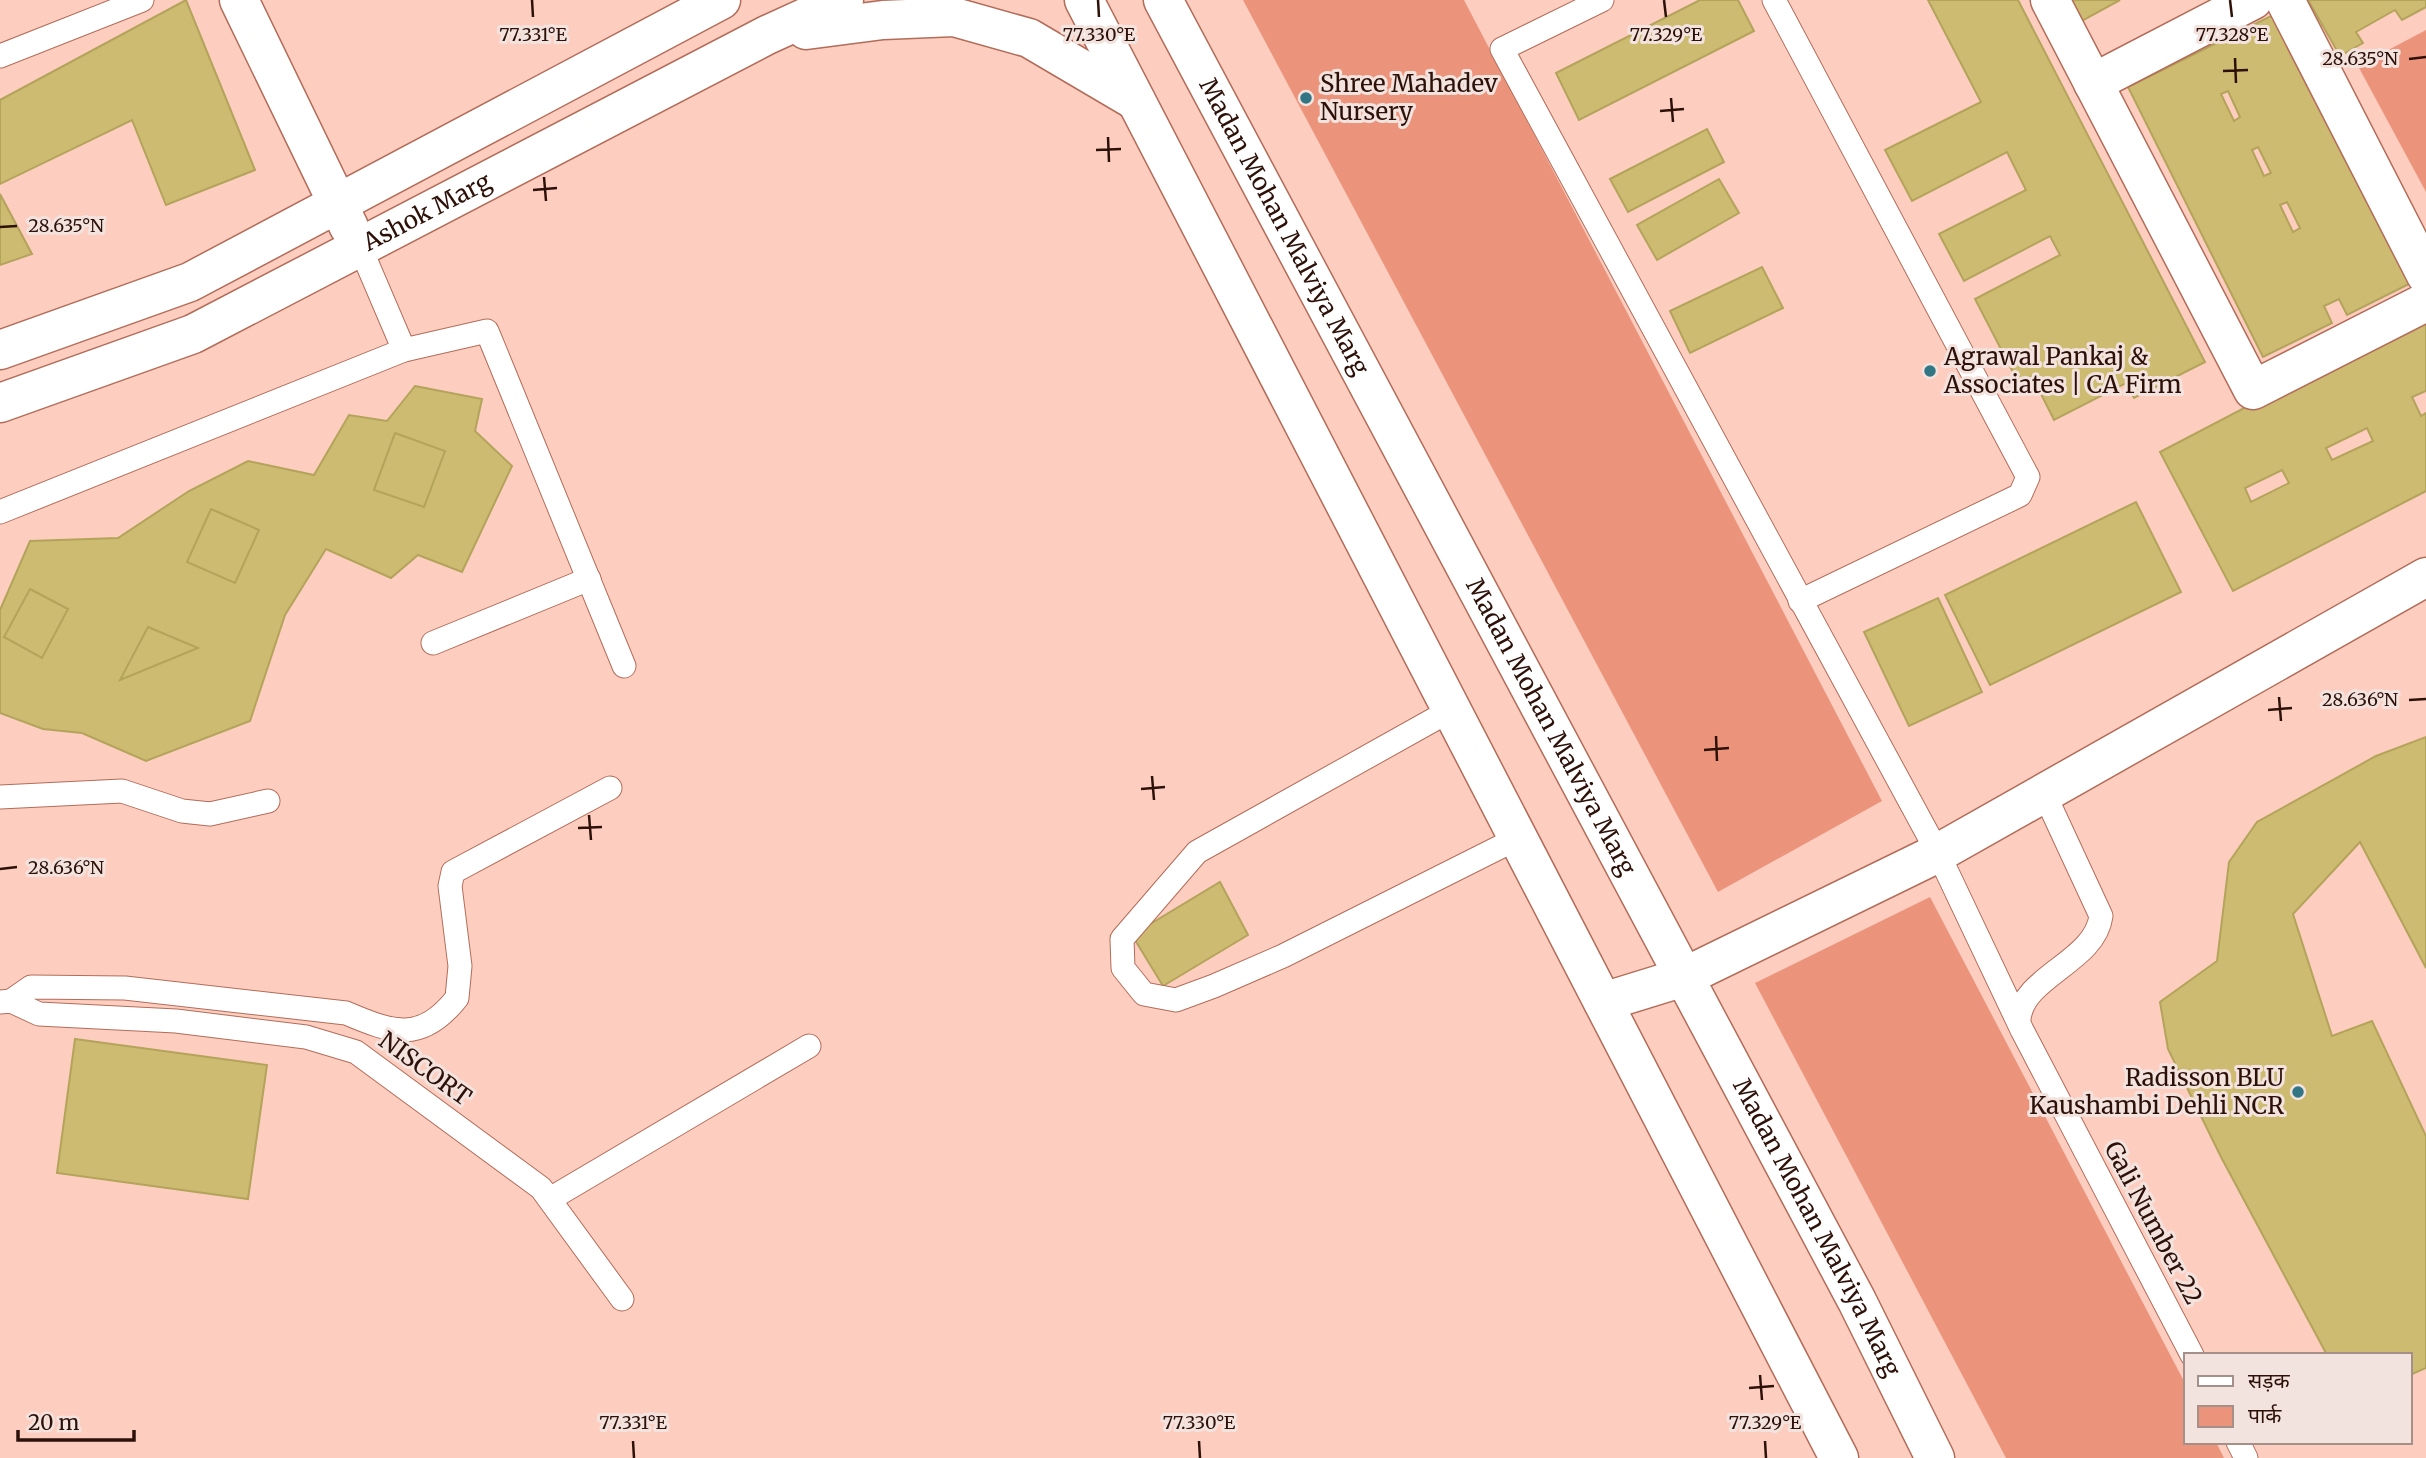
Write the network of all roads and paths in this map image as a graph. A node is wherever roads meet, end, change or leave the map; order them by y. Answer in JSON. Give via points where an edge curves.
{"nodes":[{"id":1,"x":142,"y":0,"type":"edge"},
{"id":2,"x":239,"y":0,"type":"edge"},
{"id":3,"x":721,"y":0,"type":"edge"},
{"id":4,"x":844,"y":0,"type":"edge"},
{"id":5,"x":1084,"y":0,"type":"edge"},
{"id":6,"x":1163,"y":0,"type":"edge"},
{"id":7,"x":1602,"y":0,"type":"edge"},
{"id":8,"x":1774,"y":0,"type":"edge"},
{"id":9,"x":2050,"y":0,"type":"edge"},
{"id":10,"x":2253,"y":0,"type":"edge"},
{"id":11,"x":2285,"y":0,"type":"edge"},
{"id":12,"x":766,"y":35,"type":"junction"},
{"id":13,"x":0,"y":56,"type":"edge"},
{"id":14,"x":2093,"y":83,"type":"junction"},
{"id":15,"x":1136,"y":101,"type":"junction"},
{"id":16,"x":338,"y":203,"type":"junction"},
{"id":17,"x":360,"y":247,"type":"junction"},
{"id":18,"x":2426,"y":275,"type":"edge"},
{"id":19,"x":2426,"y":302,"type":"edge"},
{"id":20,"x":0,"y":350,"type":"edge"},
{"id":21,"x":404,"y":350,"type":"junction"},
{"id":22,"x":0,"y":403,"type":"edge"},
{"id":23,"x":0,"y":512,"type":"edge"},
{"id":24,"x":2426,"y":577,"type":"edge"},
{"id":25,"x":589,"y":579,"type":"junction"},
{"id":26,"x":1800,"y":601,"type":"junction"},
{"id":27,"x":433,"y":643,"type":"dead end"},
{"id":28,"x":624,"y":666,"type":"dead end"},
{"id":29,"x":1451,"y":710,"type":"junction"},
{"id":30,"x":610,"y":788,"type":"dead end"},
{"id":31,"x":2044,"y":793,"type":"junction"},
{"id":32,"x":0,"y":797,"type":"edge"},
{"id":33,"x":268,"y":801,"type":"dead end"},
{"id":34,"x":1518,"y":838,"type":"junction"},
{"id":35,"x":1938,"y":853,"type":"junction"},
{"id":36,"x":1684,"y":977,"type":"junction"},
{"id":37,"x":5,"y":1002,"type":"edge"},
{"id":38,"x":1603,"y":1002,"type":"junction"},
{"id":39,"x":2019,"y":1019,"type":"junction"},
{"id":40,"x":809,"y":1046,"type":"dead end"},
{"id":41,"x":550,"y":1199,"type":"junction"},
{"id":42,"x":622,"y":1299,"type":"dead end"},
{"id":43,"x":2191,"y":1353,"type":"edge"},
{"id":44,"x":1839,"y":1458,"type":"edge"},
{"id":45,"x":1935,"y":1458,"type":"edge"}],
"edges":[{"from":1,"to":13,"type":"lane"},
{"from":2,"to":16,"type":"street"},
{"from":3,"to":16,"type":"street","name":"Ashok Marg"},
{"from":4,"to":12,"type":"street","name":"Ashok Marg"},
{"from":5,"to":15,"type":"street"},
{"from":6,"to":36,"type":"street","name":"Madan Mohan Malviya Marg"},
{"from":7,"to":26,"type":"lane","name":"Gali Number 22","via":[[1502,49]]},
{"from":8,"to":26,"type":"lane","via":[[2028,477],[2020,495]]},
{"from":9,"to":14,"type":"street"},
{"from":10,"to":14,"type":"street"},
{"from":11,"to":18,"type":"street"},
{"from":12,"to":15,"type":"street","via":[[954,16],[1029,37]]},
{"from":12,"to":17,"type":"street","name":"Ashok Marg"},
{"from":14,"to":19,"type":"street","via":[[2253,390]]},
{"from":15,"to":29,"type":"street"},
{"from":16,"to":17,"type":"street"},
{"from":16,"to":20,"type":"street","name":"Ashok Marg","via":[[190,282]]},
{"from":17,"to":21,"type":"lane"},
{"from":17,"to":22,"type":"street","name":"Ashok Marg","via":[[194,334]]},
{"from":21,"to":23,"type":"lane"},
{"from":21,"to":25,"type":"lane","via":[[487,331]]},
{"from":24,"to":31,"type":"street"},
{"from":25,"to":27,"type":"lane"},
{"from":25,"to":28,"type":"lane"},
{"from":26,"to":35,"type":"lane","name":"Gali Number 22"},
{"from":29,"to":34,"type":"street"},
{"from":29,"to":34,"type":"lane","via":[[1197,852],[1122,939],[1123,968],[1144,994],[1176,1000],[1283,956]]},
{"from":30,"to":37,"type":"lane","via":[[453,872],[450,886],[460,965],[457,998],[430,1026],[402,1032],[346,1013],[125,988],[31,987]]},
{"from":31,"to":35,"type":"street"},
{"from":31,"to":39,"type":"lane","via":[[2101,916],[2094,939],[2024,1001]]},
{"from":32,"to":33,"type":"lane","via":[[122,791],[182,811],[210,814]]},
{"from":34,"to":38,"type":"street"},
{"from":35,"to":36,"type":"street"},
{"from":35,"to":39,"type":"lane","name":"Gali Number 22"},
{"from":36,"to":38,"type":"street"},
{"from":36,"to":45,"type":"street","name":"Madan Mohan Malviya Marg"},
{"from":37,"to":41,"type":"lane","name":"NISCORT","via":[[39,1014],[176,1021],[306,1037],[356,1052]]},
{"from":38,"to":44,"type":"street"},
{"from":39,"to":43,"type":"lane","name":"Gali Number 22"},
{"from":40,"to":41,"type":"lane"},
{"from":41,"to":42,"type":"lane","name":"NISCORT"}]}
